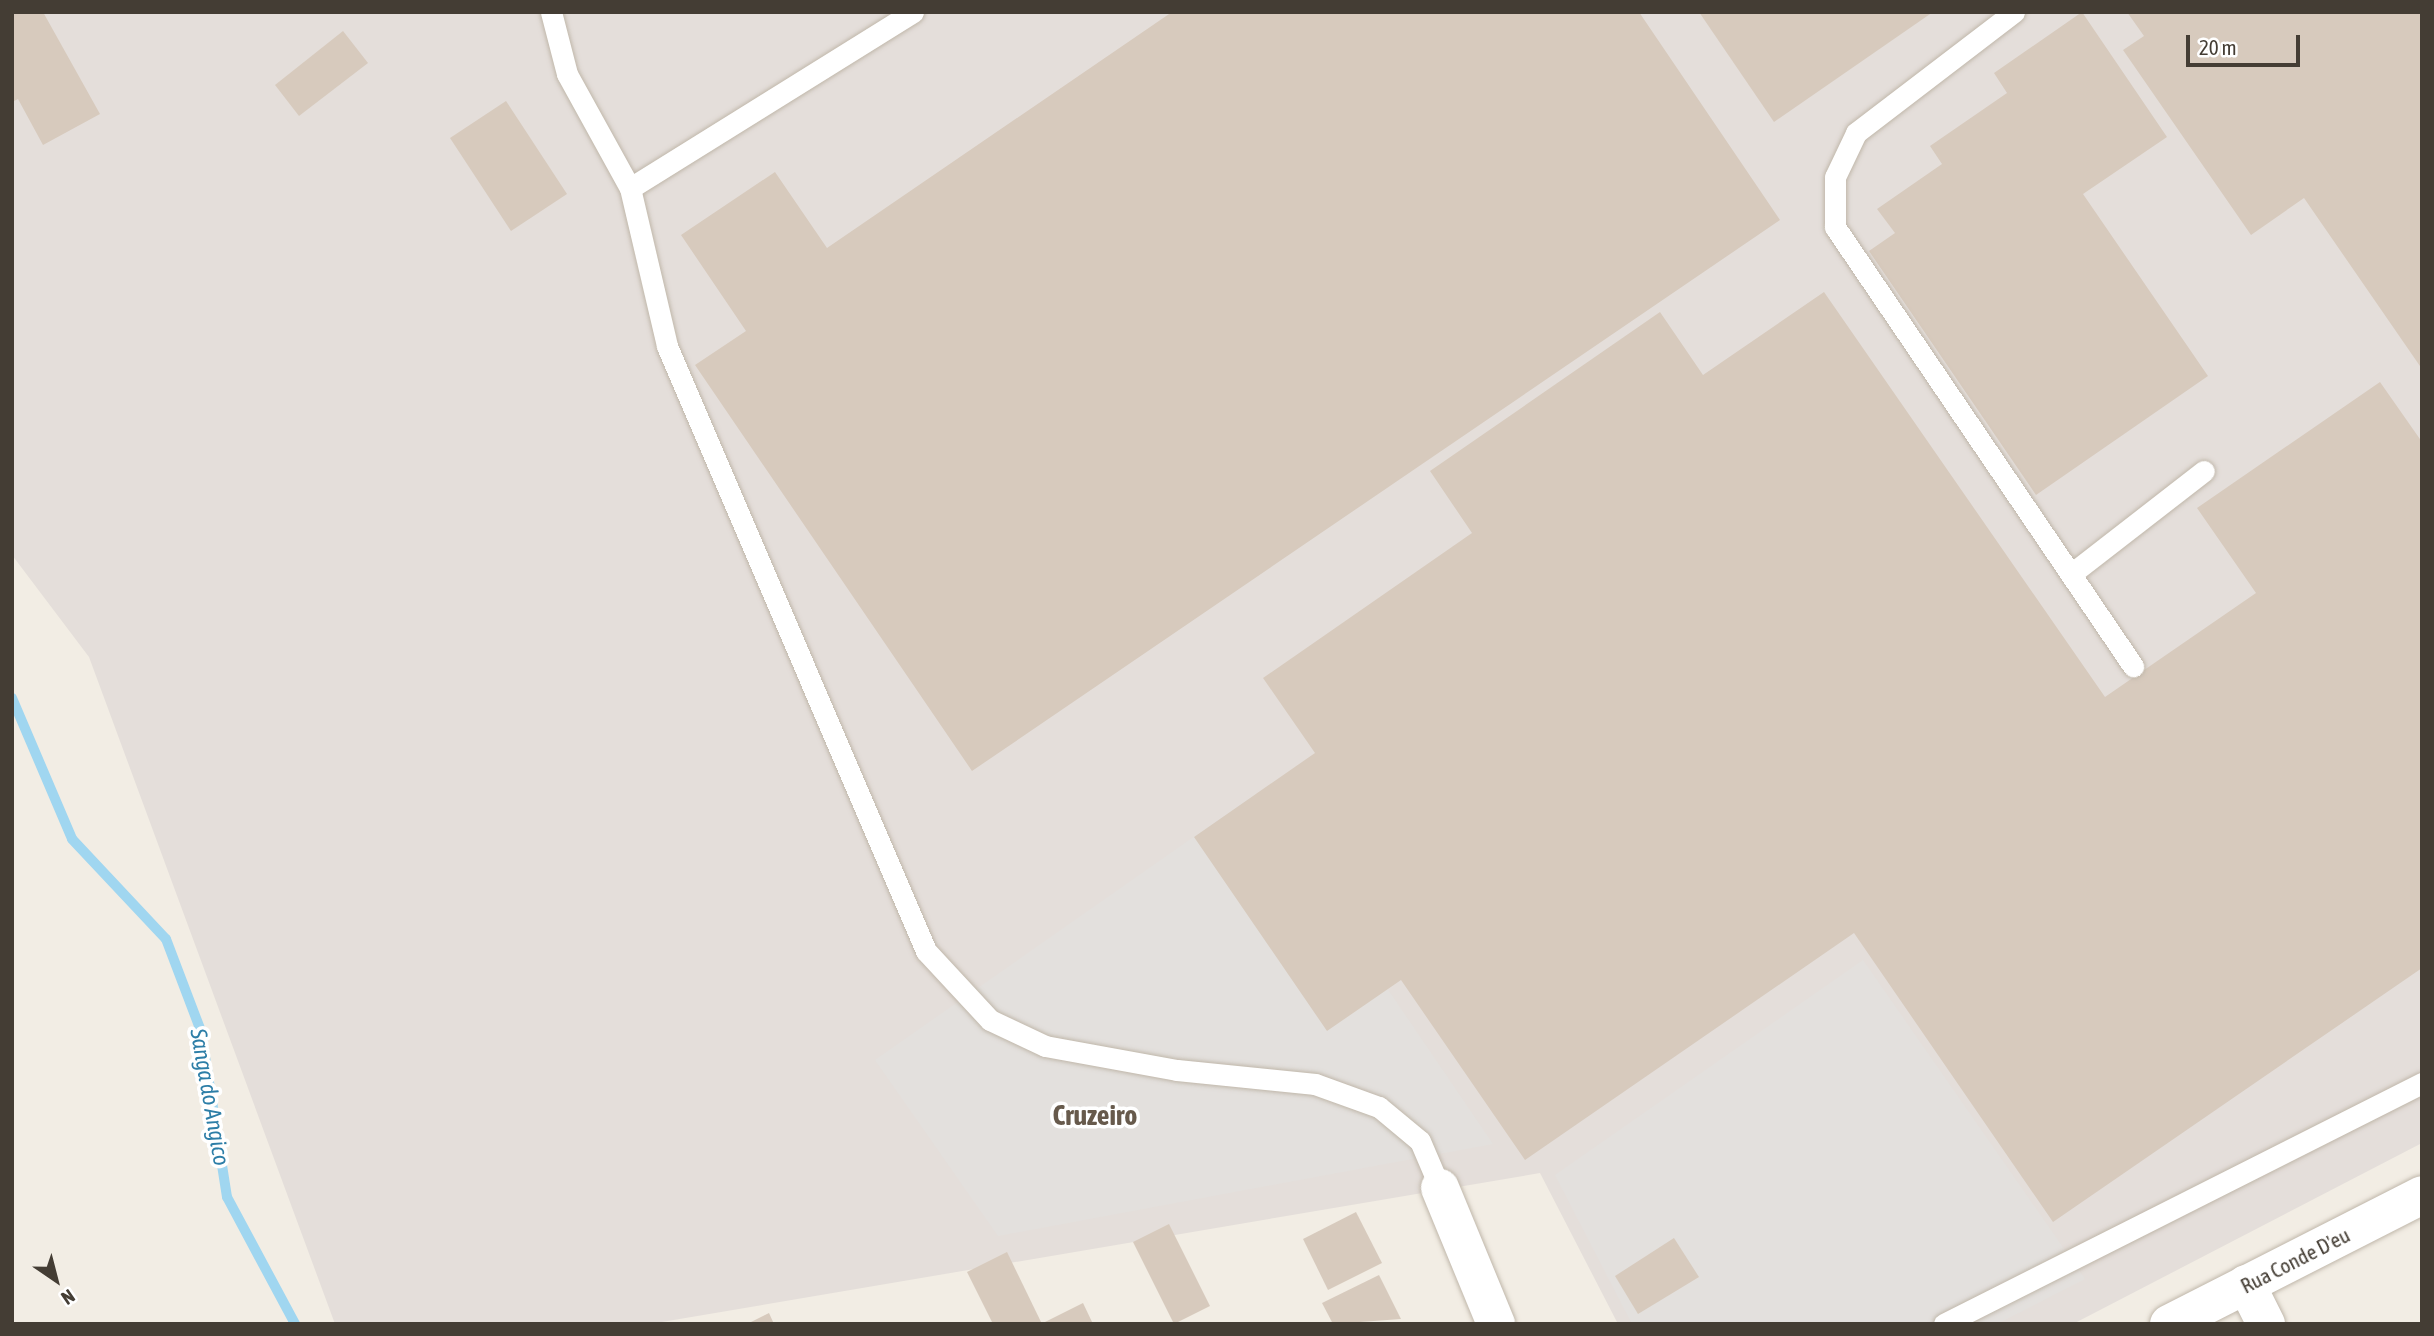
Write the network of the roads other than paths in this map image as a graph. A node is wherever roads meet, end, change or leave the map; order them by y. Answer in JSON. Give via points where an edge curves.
{"nodes":[{"id":1,"x":551,"y":12,"type":"edge"},
{"id":2,"x":913,"y":12,"type":"edge"},
{"id":3,"x":2014,"y":12,"type":"edge"},
{"id":4,"x":630,"y":188,"type":"junction"},
{"id":5,"x":2204,"y":471,"type":"dead end"},
{"id":6,"x":2071,"y":574,"type":"junction"},
{"id":7,"x":2133,"y":666,"type":"dead end"},
{"id":8,"x":2422,"y":1083,"type":"edge"},
{"id":9,"x":1440,"y":1188,"type":"joint"},
{"id":10,"x":2422,"y":1195,"type":"edge"},
{"id":11,"x":2246,"y":1284,"type":"junction"},
{"id":12,"x":1496,"y":1324,"type":"edge"},
{"id":13,"x":1944,"y":1324,"type":"edge"},
{"id":14,"x":2169,"y":1324,"type":"edge"},
{"id":15,"x":2266,"y":1324,"type":"edge"}],
"edges":[{"from":1,"to":4,"type":"lane","via":[[567,74]]},
{"from":2,"to":4,"type":"lane"},
{"from":3,"to":6,"type":"lane","via":[[1856,133],[1835,177],[1835,227]]},
{"from":4,"to":9,"type":"lane","via":[[667,346],[926,951],[990,1020],[1045,1046],[1177,1070],[1315,1084],[1378,1107],[1420,1141]]},
{"from":5,"to":6,"type":"lane"},
{"from":6,"to":7,"type":"lane"},
{"from":8,"to":13,"type":"lane"},
{"from":9,"to":12,"type":"street"},
{"from":10,"to":11,"type":"street","name":"Rua Conde D'eu"},
{"from":11,"to":14,"type":"street","name":"Rua Conde D'eu"},
{"from":11,"to":15,"type":"street"}]}
